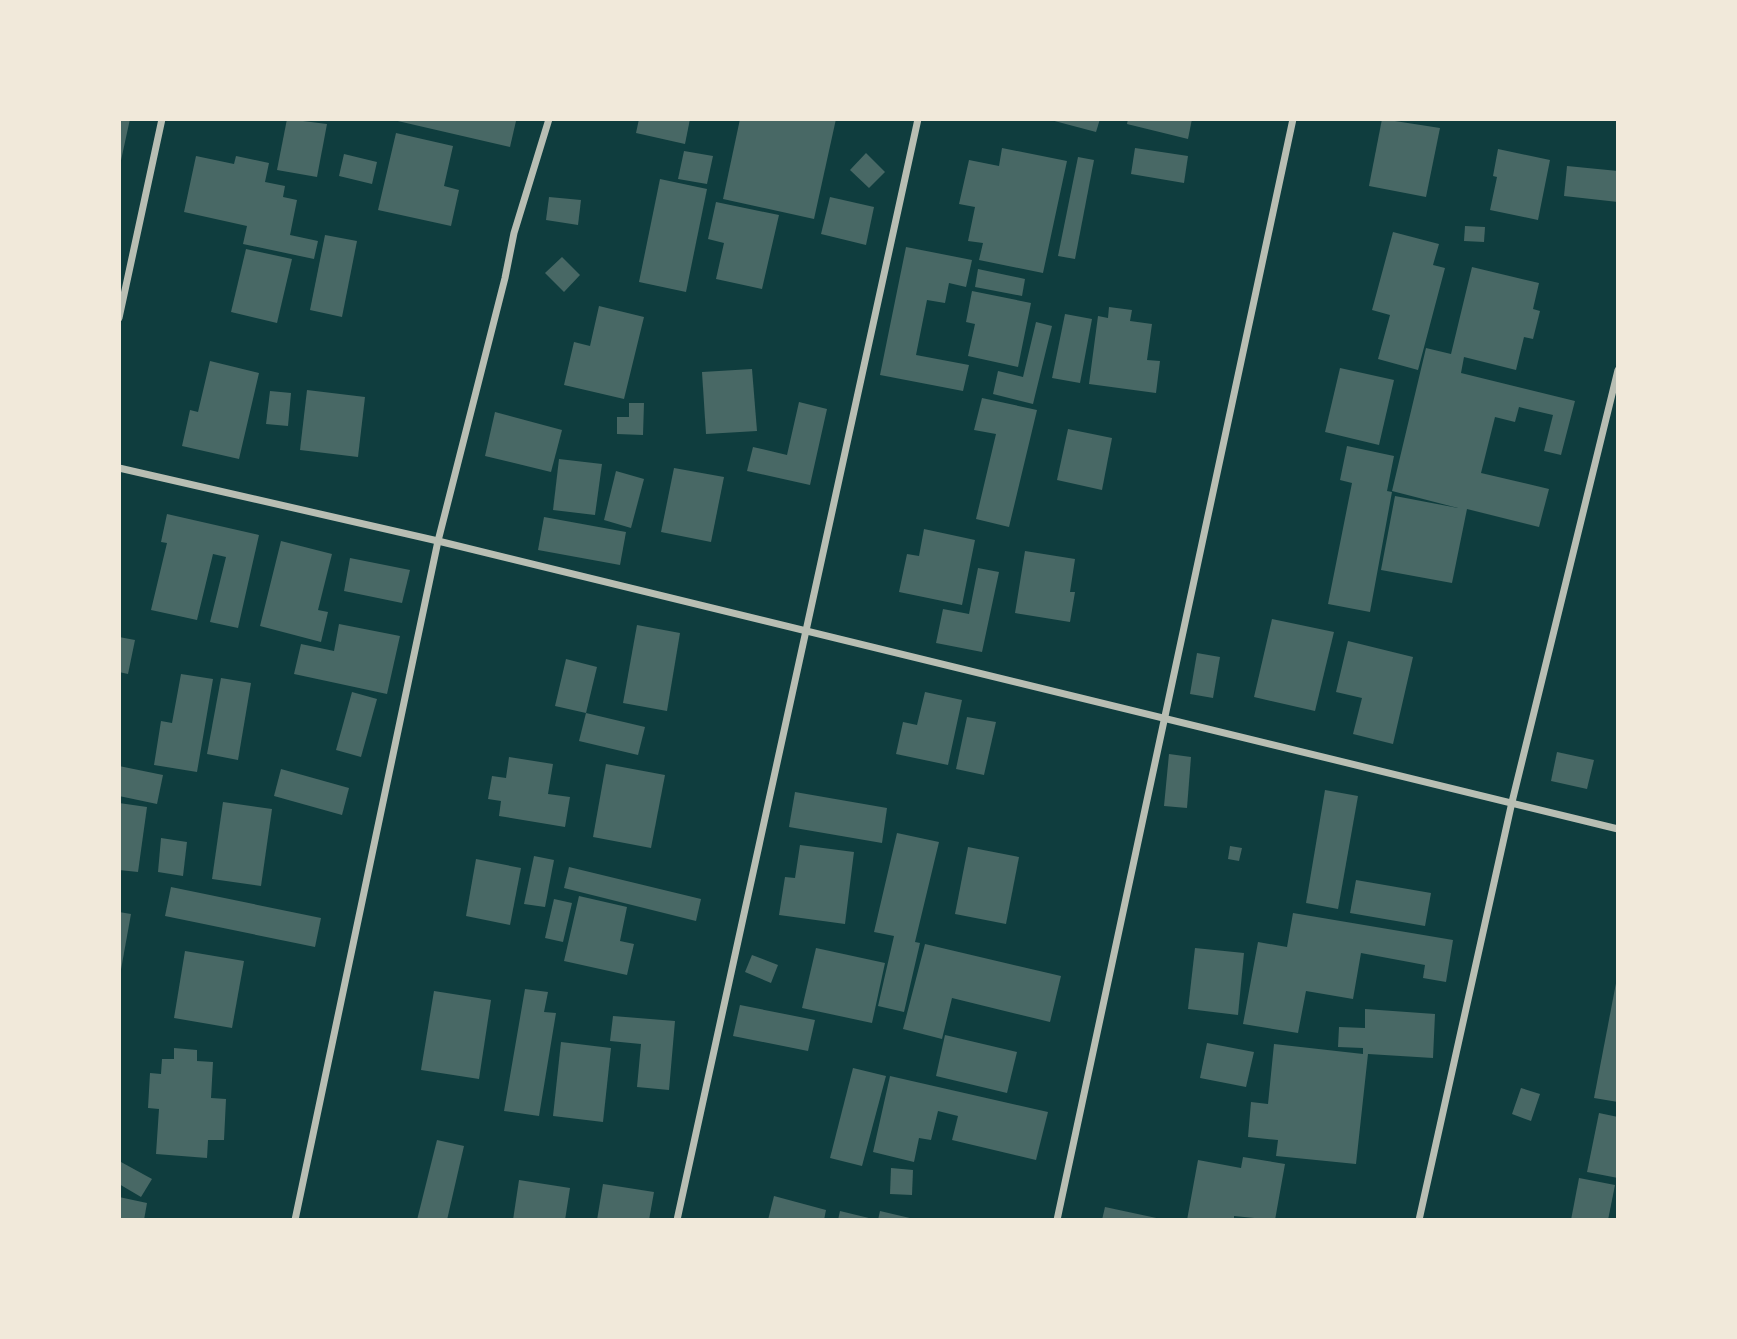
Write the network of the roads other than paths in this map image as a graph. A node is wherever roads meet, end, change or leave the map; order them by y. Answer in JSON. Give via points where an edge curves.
{"nodes":[{"id":1,"x":162,"y":119,"type":"edge"},
{"id":2,"x":549,"y":119,"type":"edge"},
{"id":3,"x":918,"y":119,"type":"edge"},
{"id":4,"x":1293,"y":119,"type":"edge"},
{"id":5,"x":119,"y":318,"type":"edge"},
{"id":6,"x":1618,"y":370,"type":"edge"},
{"id":7,"x":119,"y":468,"type":"edge"},
{"id":8,"x":438,"y":541,"type":"junction"},
{"id":9,"x":806,"y":630,"type":"junction"},
{"id":10,"x":1165,"y":718,"type":"junction"},
{"id":11,"x":1512,"y":802,"type":"junction"},
{"id":12,"x":1618,"y":828,"type":"edge"},
{"id":13,"x":295,"y":1220,"type":"edge"},
{"id":14,"x":677,"y":1220,"type":"edge"},
{"id":15,"x":1057,"y":1220,"type":"edge"},
{"id":16,"x":1419,"y":1220,"type":"edge"}],
"edges":[{"from":1,"to":5,"type":"street"},
{"from":2,"to":8,"type":"street","via":[[513,233]]},
{"from":3,"to":9,"type":"street"},
{"from":4,"to":10,"type":"street"},
{"from":6,"to":11,"type":"street"},
{"from":7,"to":8,"type":"street"},
{"from":8,"to":9,"type":"street"},
{"from":8,"to":13,"type":"street"},
{"from":9,"to":10,"type":"street"},
{"from":9,"to":14,"type":"street"},
{"from":10,"to":11,"type":"street"},
{"from":10,"to":15,"type":"street"},
{"from":11,"to":12,"type":"street"},
{"from":11,"to":16,"type":"street"}]}
